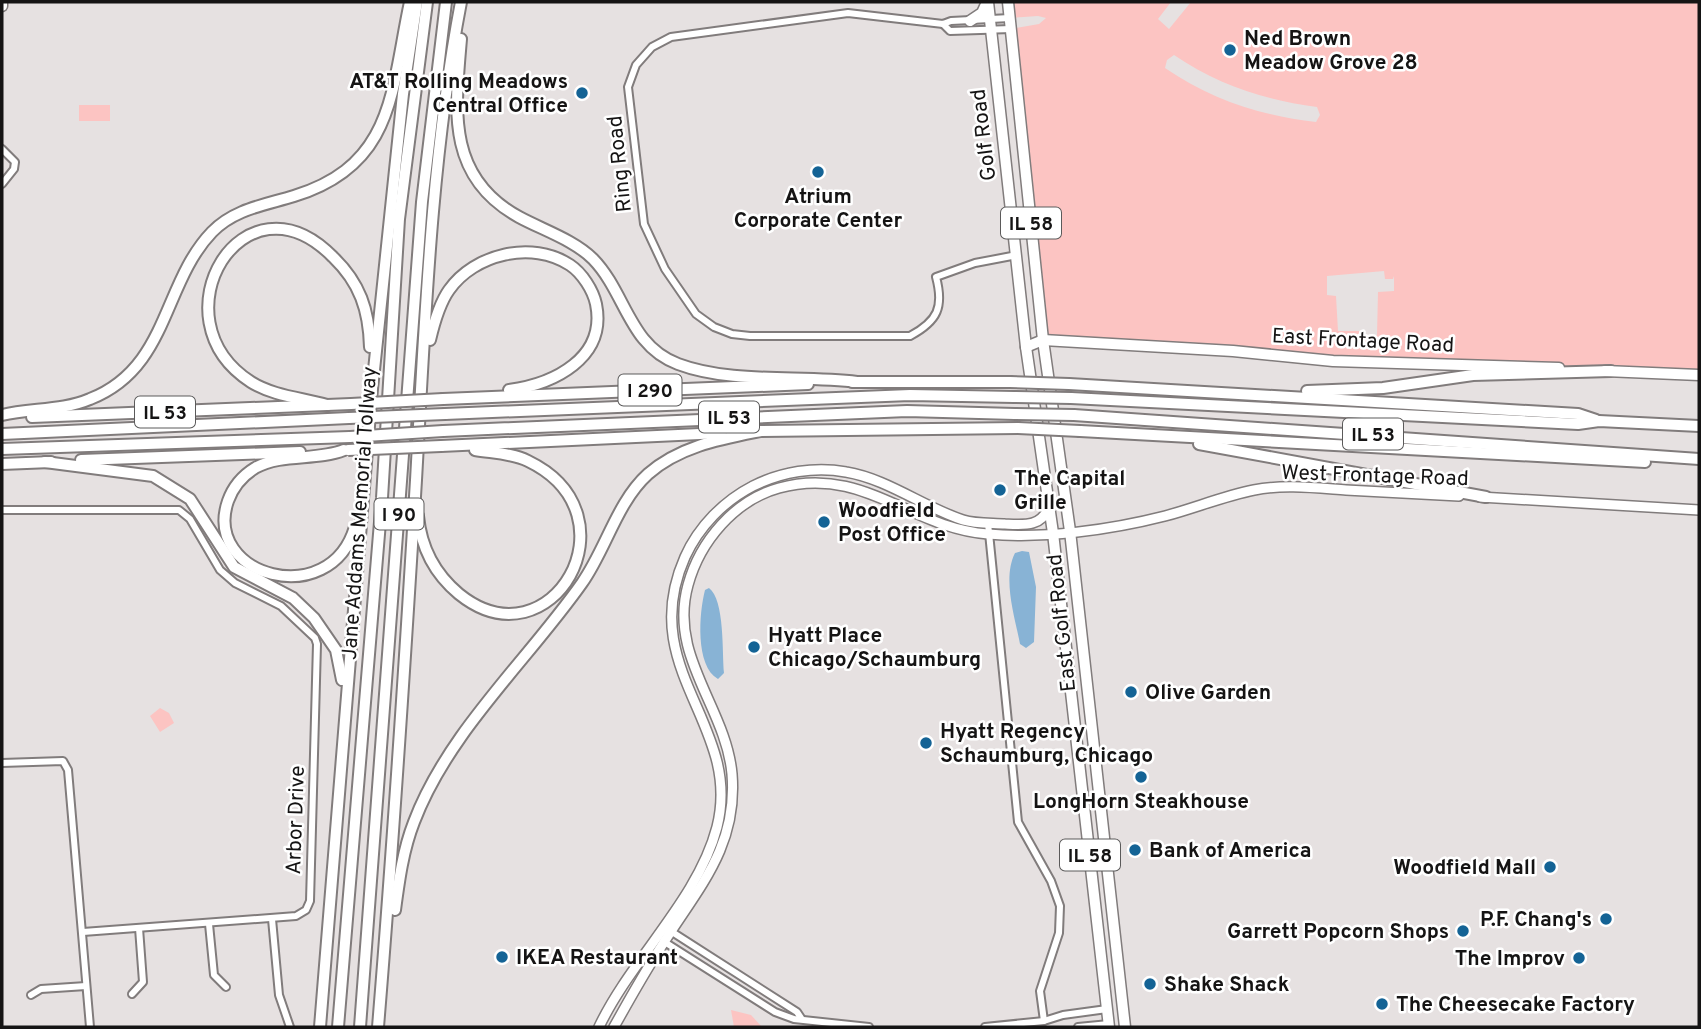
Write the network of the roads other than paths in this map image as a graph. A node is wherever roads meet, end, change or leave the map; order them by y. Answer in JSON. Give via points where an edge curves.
{"nodes":[{"id":1,"x":410,"y":2,"type":"edge"},
{"id":2,"x":417,"y":2,"type":"edge"},
{"id":3,"x":427,"y":2,"type":"edge"},
{"id":4,"x":446,"y":2,"type":"edge"},
{"id":5,"x":463,"y":2,"type":"edge"},
{"id":6,"x":987,"y":2,"type":"edge"},
{"id":7,"x":1008,"y":2,"type":"edge"},
{"id":8,"x":1010,"y":18,"type":"junction"},
{"id":9,"x":989,"y":20,"type":"junction"},
{"id":10,"x":970,"y":21,"type":"junction"},
{"id":11,"x":943,"y":24,"type":"junction"},
{"id":12,"x":1011,"y":29,"type":"junction"},
{"id":13,"x":991,"y":31,"type":"junction"},
{"id":14,"x":2,"y":149,"type":"edge"},
{"id":15,"x":2,"y":184,"type":"edge"},
{"id":16,"x":1017,"y":255,"type":"junction"},
{"id":17,"x":1043,"y":340,"type":"junction"},
{"id":18,"x":1026,"y":347,"type":"junction"},
{"id":19,"x":1611,"y":371,"type":"junction"},
{"id":20,"x":1699,"y":375,"type":"edge"},
{"id":21,"x":422,"y":380,"type":"junction"},
{"id":22,"x":857,"y":382,"type":"junction"},
{"id":23,"x":372,"y":389,"type":"junction"},
{"id":24,"x":1249,"y":394,"type":"junction"},
{"id":25,"x":461,"y":398,"type":"junction"},
{"id":26,"x":327,"y":405,"type":"junction"},
{"id":27,"x":2,"y":416,"type":"edge"},
{"id":28,"x":1599,"y":421,"type":"junction"},
{"id":29,"x":1699,"y":426,"type":"edge"},
{"id":30,"x":761,"y":431,"type":"junction"},
{"id":31,"x":2,"y":434,"type":"edge"},
{"id":32,"x":1148,"y":435,"type":"junction"},
{"id":33,"x":446,"y":446,"type":"junction"},
{"id":34,"x":2,"y":449,"type":"edge"},
{"id":35,"x":346,"y":450,"type":"junction"},
{"id":36,"x":1672,"y":457,"type":"junction"},
{"id":37,"x":1699,"y":459,"type":"edge"},
{"id":38,"x":45,"y":462,"type":"junction"},
{"id":39,"x":2,"y":464,"type":"edge"},
{"id":40,"x":365,"y":487,"type":"junction"},
{"id":41,"x":415,"y":493,"type":"junction"},
{"id":42,"x":1486,"y":497,"type":"junction"},
{"id":43,"x":1050,"y":506,"type":"junction"},
{"id":44,"x":2,"y":510,"type":"edge"},
{"id":45,"x":1699,"y":510,"type":"edge"},
{"id":46,"x":988,"y":523,"type":"junction"},
{"id":47,"x":1070,"y":531,"type":"junction"},
{"id":48,"x":1053,"y":533,"type":"junction"},
{"id":49,"x":990,"y":535,"type":"junction"},
{"id":50,"x":2,"y":763,"type":"edge"},
{"id":51,"x":339,"y":798,"type":"junction"},
{"id":52,"x":272,"y":919,"type":"junction"},
{"id":53,"x":209,"y":924,"type":"junction"},
{"id":54,"x":662,"y":926,"type":"junction"},
{"id":55,"x":139,"y":929,"type":"junction"},
{"id":56,"x":83,"y":932,"type":"junction"},
{"id":57,"x":671,"y":932,"type":"junction"},
{"id":58,"x":656,"y":935,"type":"junction"},
{"id":59,"x":665,"y":942,"type":"junction"},
{"id":60,"x":86,"y":986,"type":"junction"},
{"id":61,"x":226,"y":987,"type":"dead end"},
{"id":62,"x":132,"y":993,"type":"dead end"},
{"id":63,"x":31,"y":995,"type":"dead end"},
{"id":64,"x":1107,"y":1009,"type":"junction"},
{"id":65,"x":801,"y":1018,"type":"junction"},
{"id":66,"x":1044,"y":1021,"type":"junction"},
{"id":67,"x":1109,"y":1026,"type":"edge"},
{"id":68,"x":90,"y":1027,"type":"edge"},
{"id":69,"x":290,"y":1027,"type":"edge"},
{"id":70,"x":320,"y":1027,"type":"edge"},
{"id":71,"x":338,"y":1027,"type":"edge"},
{"id":72,"x":360,"y":1027,"type":"edge"},
{"id":73,"x":379,"y":1027,"type":"edge"},
{"id":74,"x":600,"y":1027,"type":"edge"},
{"id":75,"x":614,"y":1027,"type":"edge"},
{"id":76,"x":869,"y":1027,"type":"edge"},
{"id":77,"x":985,"y":1027,"type":"edge"},
{"id":78,"x":1078,"y":1027,"type":"edge"},
{"id":79,"x":1125,"y":1027,"type":"edge"}],
"edges":[{"from":1,"to":27,"type":"highway","via":[[386,117],[356,164],[327,184],[244,211],[213,231],[195,253],[148,351],[123,380],[72,405]]},
{"from":2,"to":23,"type":"highway"},
{"from":3,"to":71,"type":"highway","name":"Jane Addams Memorial Tollway","number":"I 90","via":[[400,219]]},
{"from":4,"to":72,"type":"highway","name":"Jane Addams Memorial Tollway","number":"I 90","via":[[422,202]]},
{"from":5,"to":21,"type":"highway","via":[[444,123]]},
{"from":5,"to":22,"type":"highway","via":[[456,126],[468,164],[487,192],[516,216],[593,259],[636,332],[654,351],[676,364],[718,373]]},
{"from":6,"to":9,"type":"main road","name":"Golf Road","number":"IL 58"},
{"from":6,"to":10,"type":"main road","via":[[982,13]]},
{"from":7,"to":8,"type":"main road","name":"Golf Road","number":"IL 58"},
{"from":8,"to":9,"type":"street","name":"Ring Road"},
{"from":8,"to":12,"type":"main road","name":"Golf Road","number":"IL 58"},
{"from":9,"to":10,"type":"street","name":"Ring Road"},
{"from":9,"to":13,"type":"main road","name":"Golf Road","number":"IL 58"},
{"from":10,"to":11,"type":"street","name":"Ring Road"},
{"from":11,"to":13,"type":"street","name":"Ring Road","via":[[950,31]]},
{"from":11,"to":16,"type":"street","name":"Ring Road","via":[[848,13],[671,37],[652,47],[636,65],[628,88],[643,224],[665,269],[696,314],[714,327],[750,336],[910,336],[927,327],[939,313],[936,277]]},
{"from":12,"to":13,"type":"street","name":"Ring Road"},
{"from":12,"to":17,"type":"main road","name":"Golf Road","number":"IL 58"},
{"from":13,"to":16,"type":"main road","name":"Golf Road","number":"IL 58"},
{"from":14,"to":15,"type":"street","via":[[15,162]]},
{"from":16,"to":18,"type":"main road","name":"Golf Road","number":"IL 58"},
{"from":17,"to":18,"type":"main road","name":"East Frontage Road"},
{"from":17,"to":19,"type":"main road","name":"East Frontage Road","via":[[1346,362]]},
{"from":17,"to":47,"type":"main road","name":"East Golf Road","number":"IL 58"},
{"from":18,"to":43,"type":"main road","name":"East Golf Road","number":"IL 58"},
{"from":19,"to":20,"type":"main road","name":"East Frontage Road"},
{"from":19,"to":24,"type":"highway","via":[[1473,375],[1383,388]]},
{"from":21,"to":25,"type":"highway","via":[[439,311],[463,275],[484,262],[515,253],[541,255],[570,265],[589,287],[597,308],[597,330],[585,355],[564,373],[532,386]]},
{"from":21,"to":41,"type":"highway"},
{"from":22,"to":24,"type":"highway","number":"I 290","bridge":true,"via":[[1010,382]]},
{"from":22,"to":25,"type":"highway","number":"I 290"},
{"from":23,"to":26,"type":"highway","via":[[367,312],[348,273],[326,249],[305,236],[282,229],[255,233],[227,251],[212,275],[208,313],[216,341],[251,381]]},
{"from":23,"to":40,"type":"highway"},
{"from":24,"to":28,"type":"highway","number":"I 290","via":[[1578,414]]},
{"from":25,"to":26,"type":"highway","number":"I 290","bridge":true},
{"from":26,"to":27,"type":"highway","number":"IL 53"},
{"from":28,"to":29,"type":"highway","number":"I 290"},
{"from":28,"to":31,"type":"highway","number":"IL 53","bridge":true,"via":[[910,395]]},
{"from":30,"to":32,"type":"highway","number":"I 290","bridge":true,"via":[[1018,428]]},
{"from":30,"to":33,"type":"highway","number":"I 290"},
{"from":30,"to":73,"type":"highway","via":[[708,441],[667,460],[638,485],[584,581],[487,701],[433,782],[415,820],[401,872]]},
{"from":32,"to":36,"type":"highway","number":"I 290","via":[[1647,462]]},
{"from":32,"to":42,"type":"highway"},
{"from":33,"to":35,"type":"highway","number":"I 290","bridge":true},
{"from":33,"to":41,"type":"highway","via":[[515,456],[556,481],[575,509],[581,535],[580,558],[565,587],[546,603],[521,611],[493,611],[464,598],[430,561]]},
{"from":34,"to":36,"type":"highway","number":"IL 53","bridge":true,"via":[[907,411],[1074,415]]},
{"from":35,"to":38,"type":"highway","number":"IL 53"},
{"from":35,"to":40,"type":"highway","via":[[327,457],[270,463],[243,478],[227,505],[232,544],[246,561],[269,575],[297,577],[318,572],[335,561],[351,540]]},
{"from":36,"to":37,"type":"highway","number":"I 290"},
{"from":38,"to":39,"type":"highway","number":"IL 53"},
{"from":38,"to":51,"type":"highway","via":[[153,476],[190,499],[234,567],[293,598],[314,618],[330,639],[342,669],[336,747]]},
{"from":40,"to":51,"type":"highway"},
{"from":41,"to":73,"type":"highway"},
{"from":42,"to":45,"type":"street","name":"West Frontage Road"},
{"from":42,"to":47,"type":"street","name":"West Frontage Road","via":[[1267,488],[1164,516]]},
{"from":43,"to":46,"type":"street","via":[[1040,522],[1030,525]]},
{"from":43,"to":48,"type":"main road","name":"East Golf Road","number":"IL 58"},
{"from":44,"to":52,"type":"street","name":"Arbor Drive","via":[[179,510],[190,519],[220,570],[235,583],[281,606],[315,638],[310,901],[300,915]]},
{"from":46,"to":49,"type":"street"},
{"from":46,"to":54,"type":"street","via":[[946,514],[866,476],[824,470],[792,472],[764,481],[728,502],[709,520],[681,566],[671,624],[682,677],[718,764],[720,814],[699,869]]},
{"from":47,"to":48,"type":"street","name":"West Frontage Road"},
{"from":47,"to":79,"type":"main road","name":"East Golf Road","number":"IL 58"},
{"from":48,"to":49,"type":"street","name":"West Frontage Road"},
{"from":48,"to":64,"type":"main road","name":"East Golf Road","number":"IL 58"},
{"from":49,"to":57,"type":"street","name":"West Frontage Road","via":[[933,522],[868,490],[821,482],[769,492],[740,508],[708,541],[687,588],[684,632],[689,658],[728,756],[731,806],[728,833],[717,861]]},
{"from":49,"to":66,"type":"street","via":[[1018,822],[1060,906],[1059,933],[1040,991]]},
{"from":50,"to":56,"type":"street","via":[[54,759],[63,761],[68,770]]},
{"from":51,"to":70,"type":"highway"},
{"from":52,"to":53,"type":"street","name":"Arbor Drive"},
{"from":52,"to":69,"type":"street","via":[[279,995]]},
{"from":53,"to":55,"type":"street","name":"Arbor Drive"},
{"from":53,"to":61,"type":"street","via":[[214,975]]},
{"from":54,"to":57,"type":"street"},
{"from":54,"to":58,"type":"street"},
{"from":55,"to":56,"type":"street","name":"Arbor Drive"},
{"from":55,"to":62,"type":"street","via":[[143,982]]},
{"from":56,"to":60,"type":"street"},
{"from":57,"to":59,"type":"street","name":"West Frontage Road"},
{"from":57,"to":65,"type":"street"},
{"from":58,"to":59,"type":"street"},
{"from":58,"to":74,"type":"street"},
{"from":59,"to":65,"type":"street","via":[[762,1005]]},
{"from":59,"to":75,"type":"street","name":"West Frontage Road"},
{"from":60,"to":63,"type":"street","via":[[41,989]]},
{"from":60,"to":68,"type":"street"},
{"from":64,"to":66,"type":"street"},
{"from":64,"to":67,"type":"main road","name":"East Golf Road","number":"IL 58"},
{"from":65,"to":76,"type":"street"},
{"from":66,"to":77,"type":"street"},
{"from":67,"to":78,"type":"street"}]}
